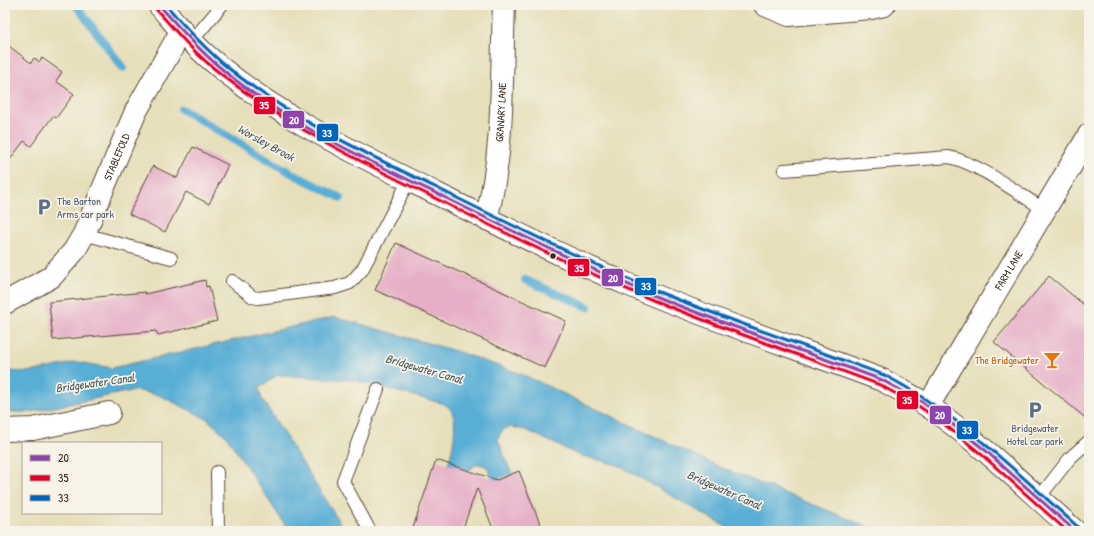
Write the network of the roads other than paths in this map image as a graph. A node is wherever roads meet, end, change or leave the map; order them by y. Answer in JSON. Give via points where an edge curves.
{"nodes":[{"id":1,"x":160,"y":5,"type":"edge"},
{"id":2,"x":222,"y":5,"type":"edge"},
{"id":3,"x":504,"y":5,"type":"edge"},
{"id":4,"x":765,"y":5,"type":"edge"},
{"id":5,"x":884,"y":5,"type":"edge"},
{"id":6,"x":187,"y":36,"type":"junction"},
{"id":7,"x":1089,"y":135,"type":"edge"},
{"id":8,"x":784,"y":170,"type":"dead end"},
{"id":9,"x":409,"y":180,"type":"junction"},
{"id":10,"x":1045,"y":210,"type":"junction"},
{"id":11,"x":486,"y":219,"type":"junction"},
{"id":12,"x":84,"y":234,"type":"junction"},
{"id":13,"x":171,"y":258,"type":"dead end"},
{"id":14,"x":232,"y":281,"type":"dead end"},
{"id":15,"x":5,"y":303,"type":"edge"},
{"id":16,"x":378,"y":389,"type":"dead end"},
{"id":17,"x":928,"y":406,"type":"junction"},
{"id":18,"x":109,"y":413,"type":"dead end"},
{"id":19,"x":5,"y":430,"type":"edge"},
{"id":20,"x":1089,"y":441,"type":"edge"},
{"id":21,"x":217,"y":472,"type":"dead end"},
{"id":22,"x":1038,"y":499,"type":"junction"},
{"id":23,"x":218,"y":531,"type":"edge"},
{"id":24,"x":370,"y":531,"type":"edge"},
{"id":25,"x":1075,"y":531,"type":"edge"}],
"edges":[{"from":1,"to":6,"type":"street"},
{"from":2,"to":6,"type":"lane"},
{"from":3,"to":11,"type":"street","name":"GRANARY LANE","via":[[500,143],[496,177]]},
{"from":4,"to":5,"type":"street","via":[[789,15]]},
{"from":6,"to":9,"type":"street","via":[[220,67],[260,96],[315,130]]},
{"from":6,"to":12,"type":"street","name":"STABLEFOLD","via":[[136,111]]},
{"from":7,"to":10,"type":"street","name":"FARM LANE"},
{"from":8,"to":10,"type":"lane","via":[[949,157],[980,170]]},
{"from":9,"to":11,"type":"street"},
{"from":9,"to":14,"type":"lane","via":[[362,270],[350,283],[342,287],[258,298]]},
{"from":10,"to":17,"type":"street","name":"FARM LANE"},
{"from":11,"to":17,"type":"street","via":[[627,285],[882,380]]},
{"from":12,"to":13,"type":"lane"},
{"from":12,"to":15,"type":"street","name":"STABLEFOLD","via":[[74,251],[52,277]]},
{"from":16,"to":24,"type":"lane","via":[[343,481]]},
{"from":17,"to":22,"type":"street","via":[[978,445]]},
{"from":18,"to":19,"type":"street","via":[[33,429]]},
{"from":20,"to":22,"type":"lane","via":[[1070,458]]},
{"from":21,"to":23,"type":"lane"},
{"from":22,"to":25,"type":"street"}]}
